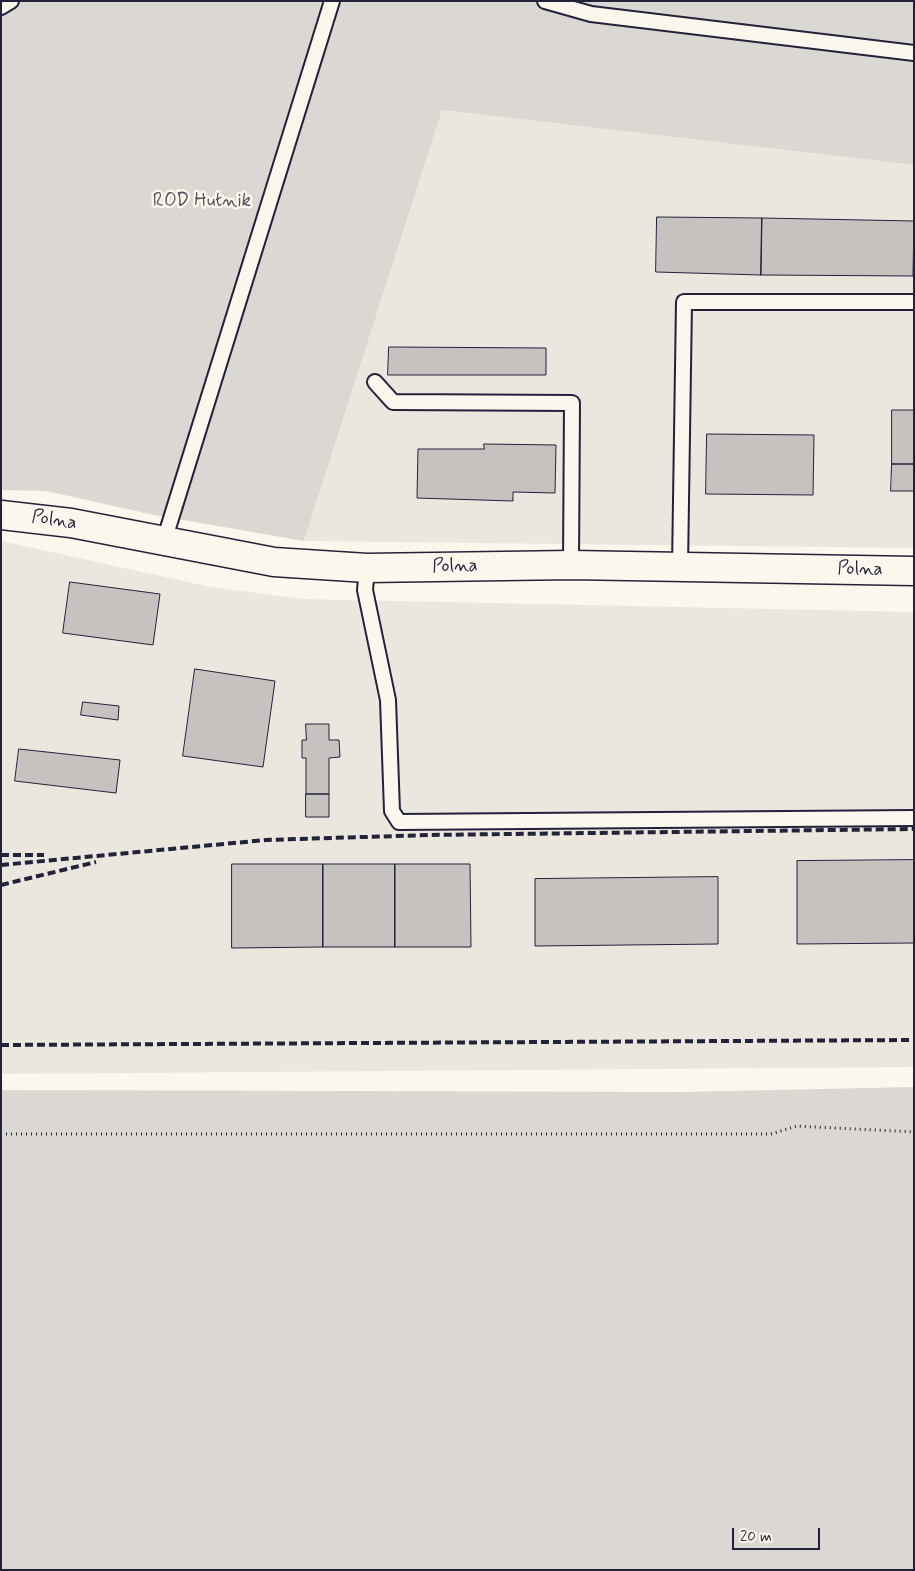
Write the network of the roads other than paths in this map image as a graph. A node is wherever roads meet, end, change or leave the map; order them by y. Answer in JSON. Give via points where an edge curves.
{"nodes":[{"id":1,"x":11,"y":1,"type":"edge"},
{"id":2,"x":332,"y":1,"type":"edge"},
{"id":3,"x":545,"y":1,"type":"edge"},
{"id":4,"x":1,"y":7,"type":"edge"},
{"id":5,"x":914,"y":53,"type":"edge"},
{"id":6,"x":914,"y":302,"type":"edge"},
{"id":7,"x":375,"y":382,"type":"dead end"},
{"id":8,"x":1,"y":515,"type":"edge"},
{"id":9,"x":164,"y":542,"type":"junction"},
{"id":10,"x":571,"y":565,"type":"junction"},
{"id":11,"x":680,"y":567,"type":"junction"},
{"id":12,"x":367,"y":568,"type":"junction"},
{"id":13,"x":914,"y":571,"type":"edge"},
{"id":14,"x":914,"y":818,"type":"edge"}],
"edges":[{"from":1,"to":4,"type":"lane"},
{"from":2,"to":9,"type":"lane"},
{"from":3,"to":5,"type":"lane","via":[[591,14]]},
{"from":6,"to":11,"type":"lane","via":[[684,302]]},
{"from":7,"to":10,"type":"lane","via":[[393,402],[572,403]]},
{"from":8,"to":9,"type":"street","name":"Polna","via":[[71,523]]},
{"from":9,"to":12,"type":"street","name":"Polna","via":[[274,562]]},
{"from":10,"to":11,"type":"street","name":"Polna"},
{"from":10,"to":12,"type":"street","name":"Polna"},
{"from":11,"to":13,"type":"street","name":"Polna"},
{"from":12,"to":14,"type":"lane","via":[[365,590],[388,700],[392,811],[399,822]]}]}
